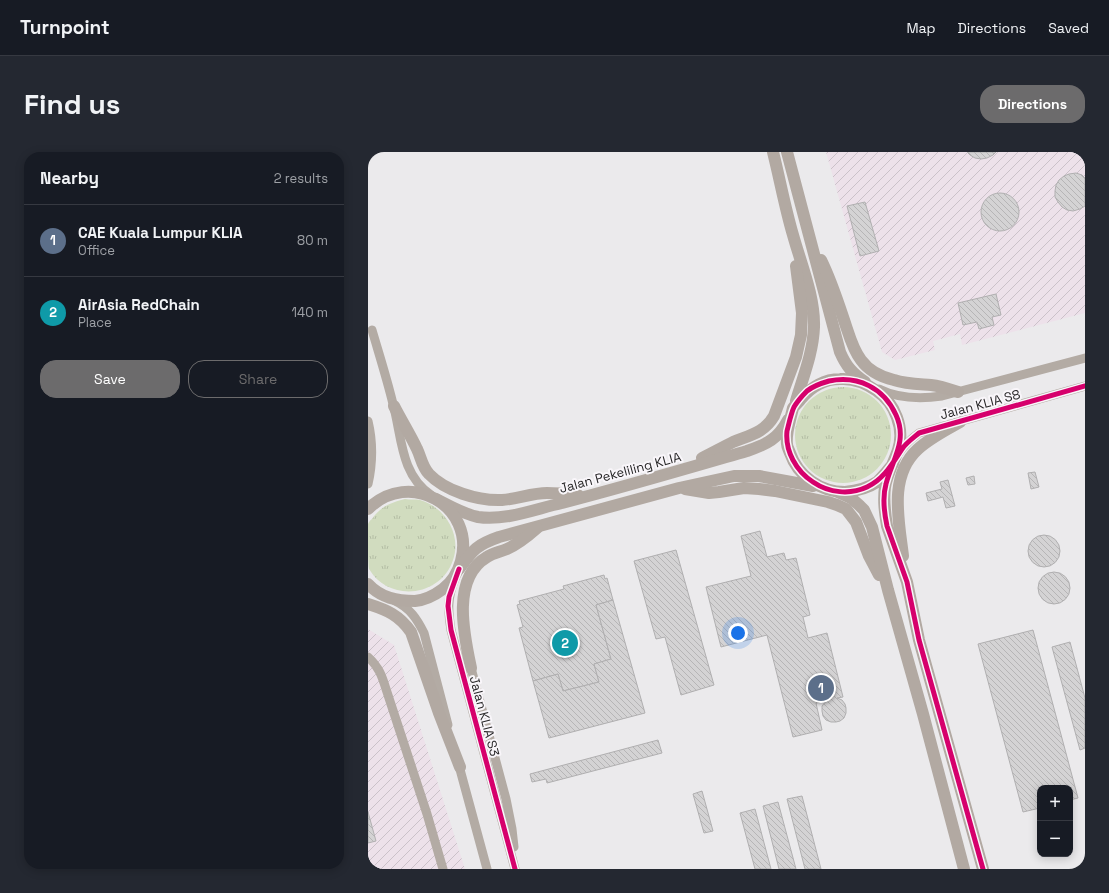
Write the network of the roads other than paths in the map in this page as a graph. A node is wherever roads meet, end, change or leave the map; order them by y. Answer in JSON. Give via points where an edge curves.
{"nodes":[{"id":1,"x":773,"y":152,"type":"edge"},
{"id":2,"x":787,"y":152,"type":"edge"},
{"id":3,"x":792,"y":233,"type":"junction"},
{"id":4,"x":809,"y":234,"type":"junction"},
{"id":5,"x":368,"y":337,"type":"edge"},
{"id":6,"x":1085,"y":358,"type":"edge"},
{"id":7,"x":868,"y":385,"type":"junction"},
{"id":8,"x":1085,"y":386,"type":"edge"},
{"id":9,"x":958,"y":392,"type":"junction"},
{"id":10,"x":394,"y":406,"type":"junction"},
{"id":11,"x":794,"y":408,"type":"junction"},
{"id":12,"x":368,"y":421,"type":"edge"},
{"id":13,"x":960,"y":422,"type":"junction"},
{"id":14,"x":893,"y":464,"type":"junction"},
{"id":15,"x":680,"y":470,"type":"junction"},
{"id":16,"x":368,"y":484,"type":"edge"},
{"id":17,"x":820,"y":487,"type":"junction"},
{"id":18,"x":679,"y":488,"type":"junction"},
{"id":19,"x":837,"y":492,"type":"junction"},
{"id":20,"x":589,"y":496,"type":"junction"},
{"id":21,"x":436,"y":499,"type":"junction"},
{"id":22,"x":368,"y":509,"type":"edge"},
{"id":23,"x":540,"y":526,"type":"junction"},
{"id":24,"x":459,"y":569,"type":"junction"},
{"id":25,"x":907,"y":582,"type":"junction"},
{"id":26,"x":368,"y":584,"type":"edge"},
{"id":27,"x":368,"y":589,"type":"edge"},
{"id":28,"x":888,"y":590,"type":"junction"},
{"id":29,"x":383,"y":596,"type":"junction"},
{"id":30,"x":368,"y":604,"type":"edge"},
{"id":31,"x":368,"y":657,"type":"edge"},
{"id":32,"x":472,"y":668,"type":"joint"},
{"id":33,"x":460,"y":767,"type":"junction"},
{"id":34,"x":443,"y":869,"type":"edge"},
{"id":35,"x":487,"y":869,"type":"edge"},
{"id":36,"x":516,"y":869,"type":"edge"},
{"id":37,"x":964,"y":869,"type":"edge"},
{"id":38,"x":983,"y":869,"type":"edge"}],
"edges":[{"from":1,"to":3,"type":"main road","name":"Jalan Pekeliling KLIA"},
{"from":2,"to":4,"type":"main road","name":"Jalan Pekeliling KLIA"},
{"from":3,"to":11,"type":"main road","name":"Jalan Pekeliling KLIA","via":[[811,297],[814,318],[809,359]]},
{"from":3,"to":15,"type":"main road","via":[[802,313],[801,335],[796,357],[776,412],[770,423],[757,433],[732,442]]},
{"from":4,"to":7,"type":"main road","name":"Jalan Pekeliling KLIA","via":[[840,352],[850,371]]},
{"from":4,"to":9,"type":"main road","via":[[829,276],[860,359],[873,372],[893,380]]},
{"from":5,"to":10,"type":"street","via":[[372,330]]},
{"from":6,"to":9,"type":"street","name":"Jalan KLIA S8"},
{"from":7,"to":9,"type":"street","name":"Jalan KLIA S8","via":[[895,396],[911,398],[928,398]]},
{"from":7,"to":11,"type":"main road","name":"Jalan Pekeliling KLIA","via":[[855,380],[840,379],[821,383],[808,391]]},
{"from":7,"to":14,"type":"main road","name":"Jalan Pekeliling KLIA","via":[[889,402],[897,416],[900,438]]},
{"from":8,"to":13,"type":"street","name":"Jalan KLIA S8"},
{"from":10,"to":20,"type":"main road","via":[[423,466],[438,482],[450,489],[489,500],[548,493]]},
{"from":10,"to":21,"type":"street","via":[[411,474],[419,485]]},
{"from":11,"to":15,"type":"main road","name":"Jalan Pekeliling KLIA","via":[[784,428],[770,442]]},
{"from":11,"to":17,"type":"main road","name":"Jalan Pekeliling KLIA","via":[[787,430],[787,444],[793,462],[805,477]]},
{"from":12,"to":16,"type":"street","via":[[373,450]]},
{"from":13,"to":14,"type":"street","name":"Jalan KLIA S8","via":[[919,433],[902,448]]},
{"from":13,"to":25,"type":"main road","via":[[918,449],[906,464],[902,475],[897,510]]},
{"from":14,"to":19,"type":"main road","name":"Jalan Pekeliling KLIA","via":[[876,482],[867,487]]},
{"from":14,"to":25,"type":"main road","via":[[885,485],[884,509],[887,526]]},
{"from":15,"to":20,"type":"main road","name":"Jalan Pekeliling KLIA"},
{"from":17,"to":18,"type":"main road","name":"Jalan Pekeliling KLIA","via":[[777,478],[745,475]]},
{"from":17,"to":19,"type":"main road","name":"Jalan Pekeliling KLIA"},
{"from":18,"to":23,"type":"main road","name":"Jalan Pekeliling KLIA"},
{"from":18,"to":28,"type":"main road","via":[[709,492],[744,488],[775,490],[828,502],[846,509],[856,522],[869,556]]},
{"from":19,"to":28,"type":"main road","via":[[851,498],[868,518]]},
{"from":20,"to":21,"type":"main road","name":"Jalan Pekeliling KLIA","via":[[515,515],[492,518],[467,514]]},
{"from":21,"to":22,"type":"main road","name":"Jalan Pekeliling KLIA","via":[[421,493],[405,491],[389,494]]},
{"from":21,"to":24,"type":"main road","name":"Jalan Pekeliling KLIA","via":[[449,509],[458,522],[463,538],[463,554]]},
{"from":23,"to":24,"type":"main road","name":"Jalan Pekeliling KLIA","via":[[485,542],[476,547]]},
{"from":23,"to":32,"type":"main road","via":[[517,544],[486,557],[469,578],[462,611]]},
{"from":24,"to":29,"type":"main road","name":"Jalan Pekeliling KLIA","via":[[449,584],[436,594],[425,598],[401,601]]},
{"from":24,"to":36,"type":"street","name":"Jalan KLIA S3","via":[[449,597],[451,630]]},
{"from":25,"to":38,"type":"main road","via":[[919,640]]},
{"from":26,"to":29,"type":"main road","name":"Jalan Pekeliling KLIA"},
{"from":27,"to":29,"type":"main road","name":"Jalan Pekeliling KLIA"},
{"from":28,"to":37,"type":"main road"},
{"from":29,"to":33,"type":"street","via":[[411,611],[424,633]]},
{"from":30,"to":33,"type":"main road","via":[[397,616],[411,632]]},
{"from":31,"to":34,"type":"street","via":[[379,670],[386,689]]},
{"from":32,"to":36,"type":"street","via":[[506,799]]},
{"from":33,"to":35,"type":"street"}]}
